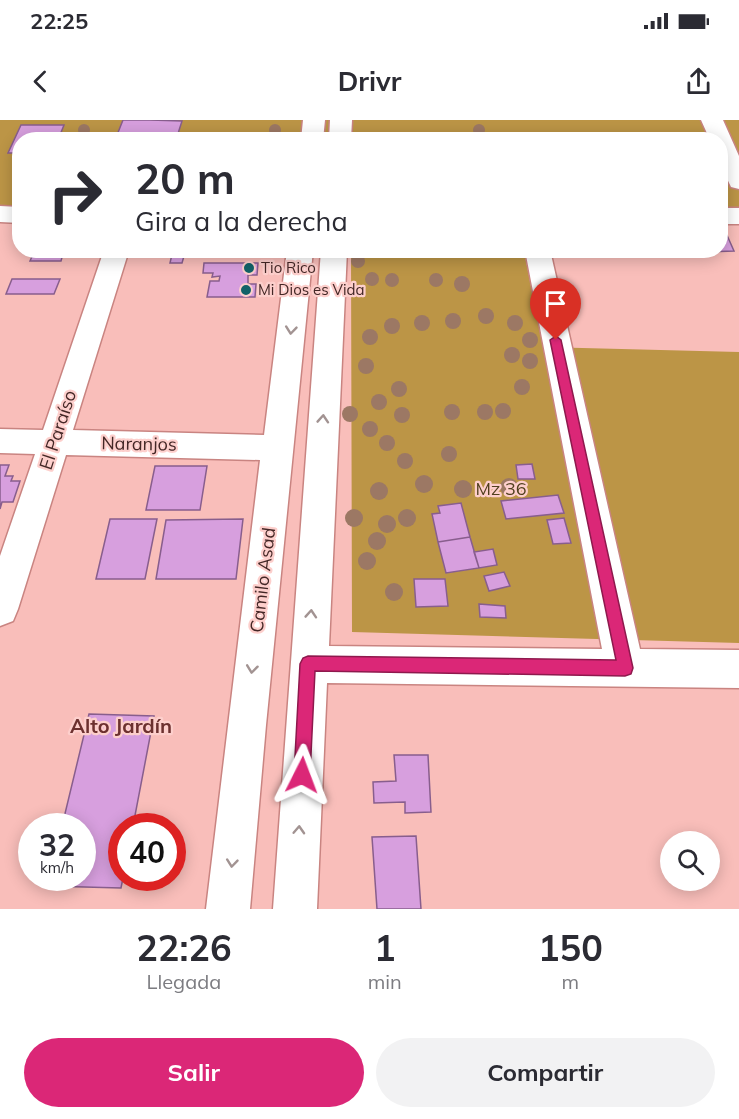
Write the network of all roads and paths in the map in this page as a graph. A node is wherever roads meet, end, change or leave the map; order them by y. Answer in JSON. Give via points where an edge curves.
{"nodes":[{"id":1,"x":728,"y":157,"type":"edge"},
{"id":2,"x":739,"y":182,"type":"edge"},
{"id":3,"x":114,"y":258,"type":"edge"},
{"id":4,"x":299,"y":258,"type":"edge"},
{"id":5,"x":333,"y":258,"type":"edge"},
{"id":6,"x":539,"y":258,"type":"edge"},
{"id":7,"x":0,"y":441,"type":"edge"},
{"id":8,"x":54,"y":442,"type":"junction"},
{"id":9,"x":278,"y":448,"type":"junction"},
{"id":10,"x":0,"y":609,"type":"edge"},
{"id":11,"x":308,"y":664,"type":"junction"},
{"id":12,"x":625,"y":668,"type":"junction"},
{"id":13,"x":739,"y":669,"type":"edge"},
{"id":14,"x":228,"y":909,"type":"edge"},
{"id":15,"x":295,"y":909,"type":"edge"}],
"edges":[{"from":1,"to":2,"type":"street"},
{"from":3,"to":8,"type":"street","name":"El Paraíso"},
{"from":4,"to":9,"type":"street","name":"Camilo Asad","one_way":true},
{"from":11,"to":5,"type":"street","one_way":true},
{"from":6,"to":12,"type":"street"},
{"from":7,"to":8,"type":"street","name":"Naranjos"},
{"from":8,"to":9,"type":"street","name":"Naranjos"},
{"from":8,"to":10,"type":"street","name":"El Paraíso"},
{"from":9,"to":14,"type":"street","name":"Camilo Asad","one_way":true},
{"from":11,"to":12,"type":"street"},
{"from":15,"to":11,"type":"street","one_way":true},
{"from":12,"to":13,"type":"street"}]}
